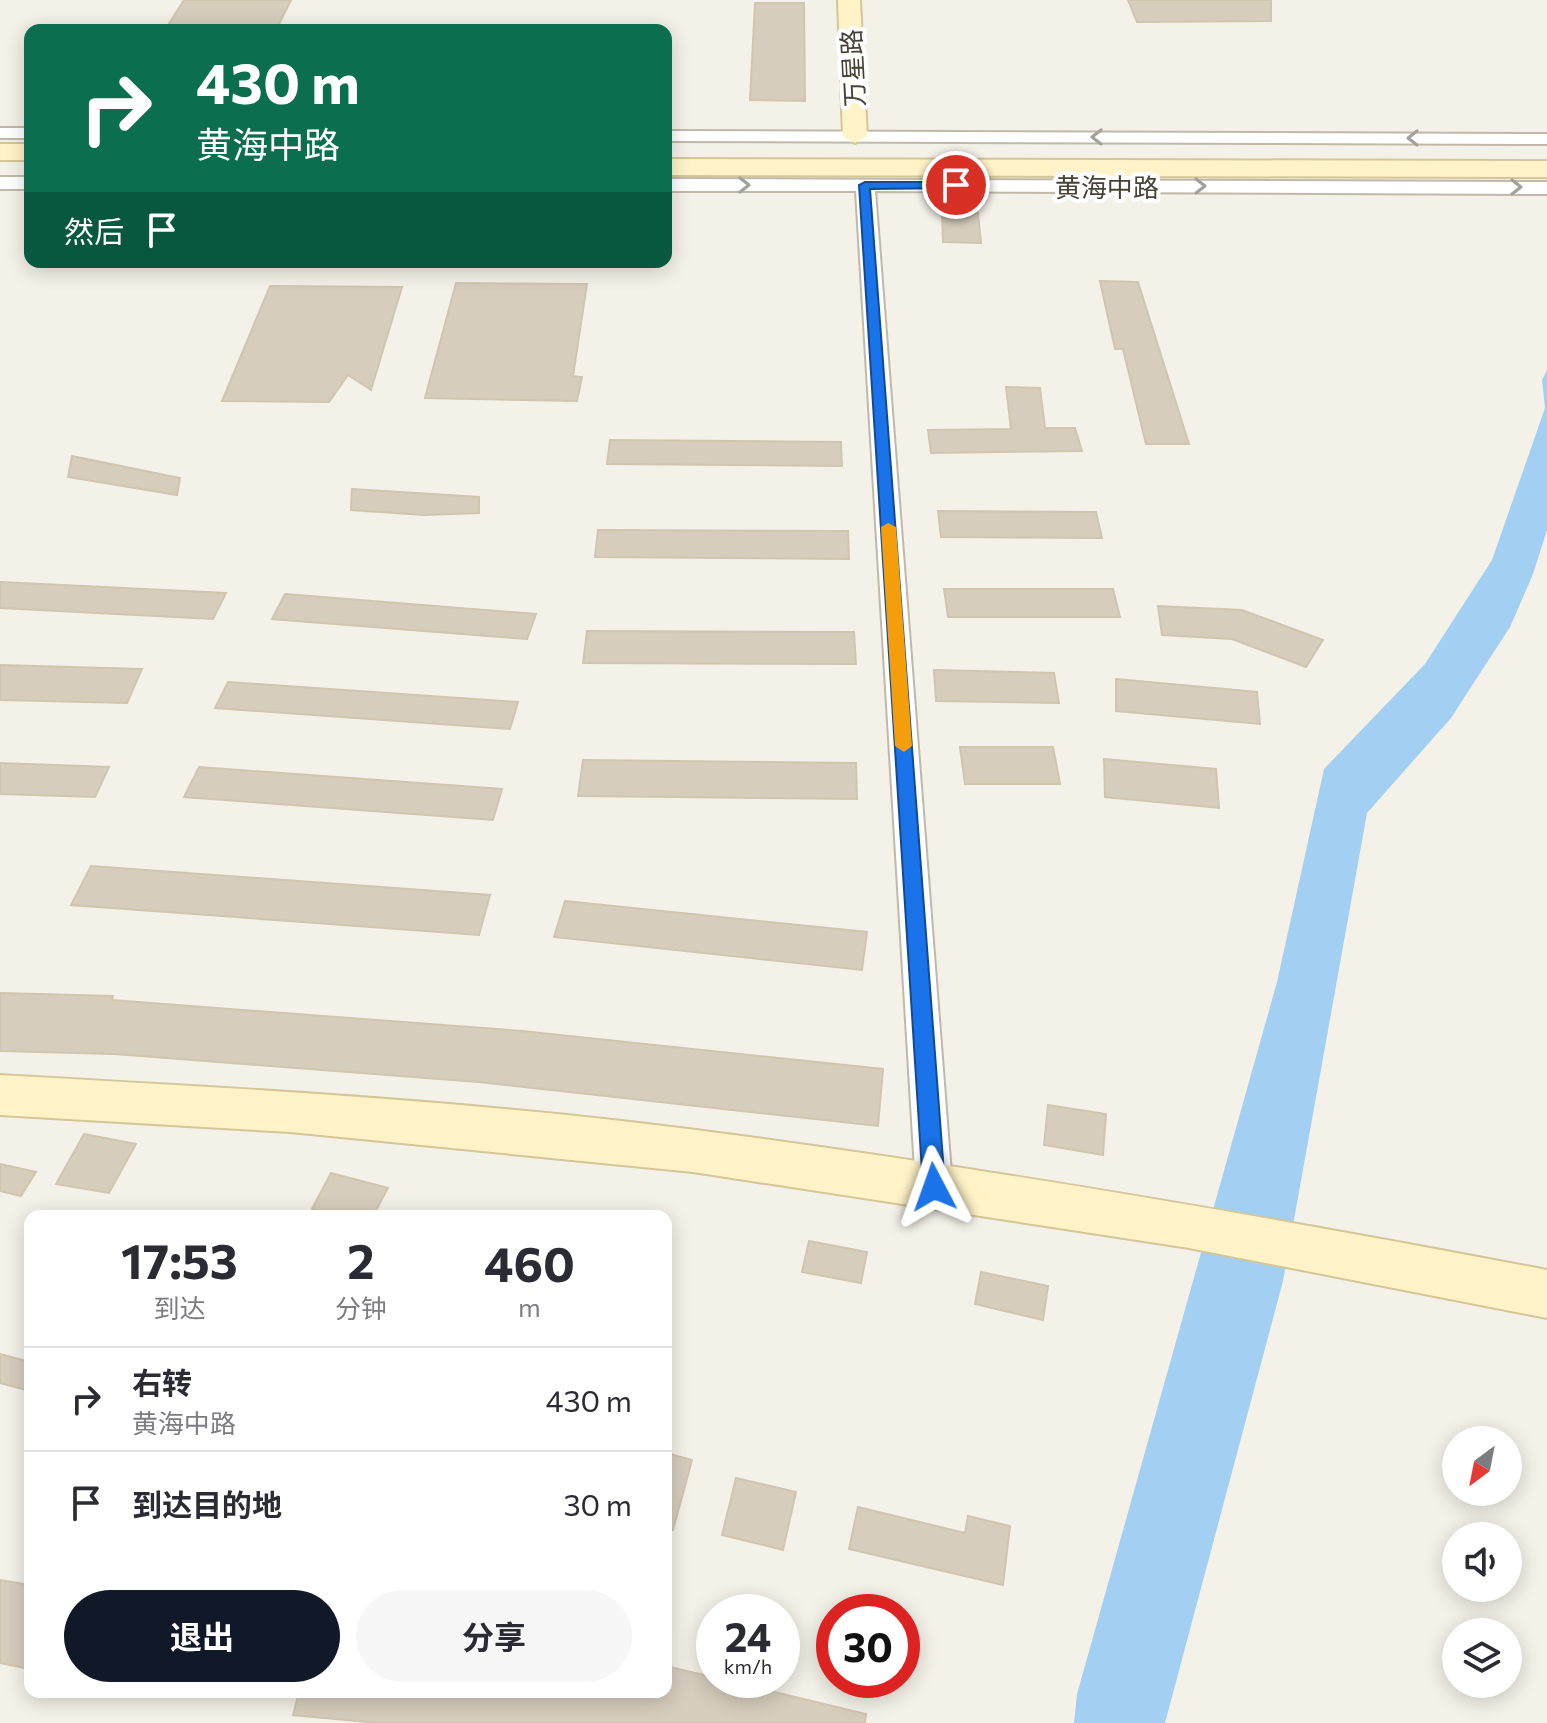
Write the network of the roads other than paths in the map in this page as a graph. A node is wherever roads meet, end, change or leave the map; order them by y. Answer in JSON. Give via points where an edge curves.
{"nodes":[{"id":1,"x":849,"y":0,"type":"edge"},
{"id":2,"x":0,"y":133,"type":"edge"},
{"id":3,"x":24,"y":133,"type":"edge"},
{"id":4,"x":672,"y":136,"type":"edge"},
{"id":5,"x":855,"y":136,"type":"junction"},
{"id":6,"x":1547,"y":139,"type":"edge"},
{"id":7,"x":0,"y":152,"type":"edge"},
{"id":8,"x":24,"y":152,"type":"edge"},
{"id":9,"x":672,"y":154,"type":"edge"},
{"id":10,"x":1547,"y":156,"type":"edge"},
{"id":11,"x":1071,"y":162,"type":"junction"},
{"id":12,"x":0,"y":164,"type":"edge"},
{"id":13,"x":24,"y":164,"type":"edge"},
{"id":14,"x":672,"y":167,"type":"edge"},
{"id":15,"x":1547,"y":169,"type":"edge"},
{"id":16,"x":1455,"y":178,"type":"junction"},
{"id":17,"x":0,"y":183,"type":"edge"},
{"id":18,"x":24,"y":183,"type":"edge"},
{"id":19,"x":672,"y":185,"type":"edge"},
{"id":20,"x":865,"y":185,"type":"junction"},
{"id":21,"x":1547,"y":188,"type":"edge"},
{"id":22,"x":0,"y":1095,"type":"edge"},
{"id":23,"x":934,"y":1187,"type":"junction"},
{"id":24,"x":1547,"y":1294,"type":"edge"}],
"edges":[{"from":1,"to":5,"type":"street","name":"万星路"},
{"from":2,"to":3,"type":"street"},
{"from":4,"to":5,"type":"street","name":"黄海中路"},
{"from":5,"to":11,"type":"street","name":"黄海中路"},
{"from":6,"to":11,"type":"street","name":"黄海中路","one_way":true},
{"from":7,"to":8,"type":"street"},
{"from":9,"to":11,"type":"street","name":"黄海中路"},
{"from":10,"to":11,"type":"street","name":"黄海中路"},
{"from":11,"to":14,"type":"street","name":"黄海中路"},
{"from":11,"to":16,"type":"street","name":"黄海中路","one_way":true},
{"from":11,"to":20,"type":"street","name":"黄海中路"},
{"from":12,"to":13,"type":"street"},
{"from":15,"to":16,"type":"street","name":"黄海中路"},
{"from":16,"to":21,"type":"street","name":"黄海中路","one_way":true},
{"from":17,"to":18,"type":"street"},
{"from":19,"to":20,"type":"street","name":"黄海中路","one_way":true},
{"from":20,"to":23,"type":"street"},
{"from":22,"to":23,"type":"street","via":[[290,1112],[693,1151]]},
{"from":23,"to":24,"type":"street","via":[[1189,1225]]}]}
